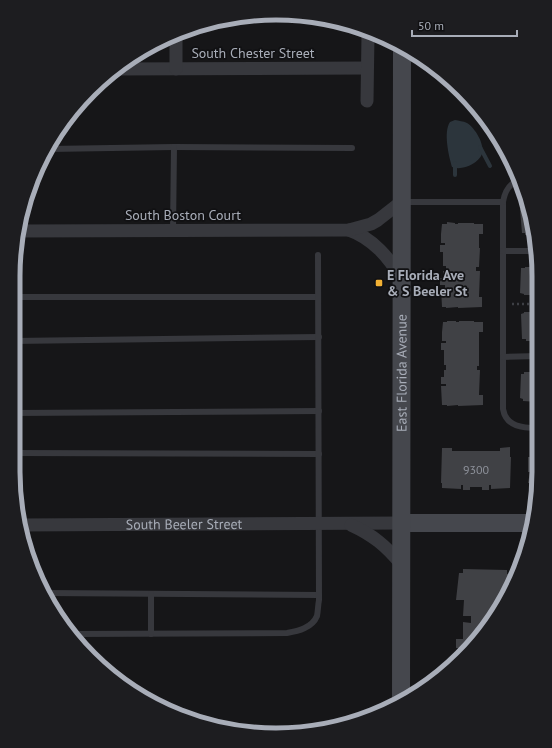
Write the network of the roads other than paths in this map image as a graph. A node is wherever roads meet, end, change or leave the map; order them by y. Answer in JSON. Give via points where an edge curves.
{"nodes":[{"id":1,"x":368,"y":37,"type":"edge"},
{"id":2,"x":176,"y":40,"type":"edge"},
{"id":3,"x":402,"y":53,"type":"edge"},
{"id":4,"x":367,"y":68,"type":"junction"},
{"id":5,"x":126,"y":69,"type":"edge"},
{"id":6,"x":176,"y":69,"type":"junction"},
{"id":7,"x":367,"y":101,"type":"dead end"},
{"id":8,"x":174,"y":146,"type":"junction"},
{"id":9,"x":352,"y":148,"type":"dead end"},
{"id":10,"x":54,"y":149,"type":"edge"},
{"id":11,"x":515,"y":183,"type":"edge"},
{"id":12,"x":401,"y":202,"type":"junction"},
{"id":13,"x":503,"y":202,"type":"junction"},
{"id":14,"x":349,"y":230,"type":"junction"},
{"id":15,"x":24,"y":231,"type":"edge"},
{"id":16,"x":173,"y":231,"type":"junction"},
{"id":17,"x":503,"y":251,"type":"junction"},
{"id":18,"x":530,"y":251,"type":"edge"},
{"id":19,"x":318,"y":255,"type":"dead end"},
{"id":20,"x":401,"y":280,"type":"junction"},
{"id":21,"x":20,"y":297,"type":"edge"},
{"id":22,"x":318,"y":297,"type":"junction"},
{"id":23,"x":319,"y":337,"type":"junction"},
{"id":24,"x":20,"y":341,"type":"edge"},
{"id":25,"x":532,"y":356,"type":"edge"},
{"id":26,"x":503,"y":357,"type":"junction"},
{"id":27,"x":319,"y":411,"type":"junction"},
{"id":28,"x":20,"y":413,"type":"edge"},
{"id":29,"x":532,"y":427,"type":"edge"},
{"id":30,"x":20,"y":453,"type":"edge"},
{"id":31,"x":319,"y":454,"type":"junction"},
{"id":32,"x":348,"y":523,"type":"junction"},
{"id":33,"x":402,"y":523,"type":"junction"},
{"id":34,"x":527,"y":523,"type":"edge"},
{"id":35,"x":319,"y":524,"type":"junction"},
{"id":36,"x":26,"y":525,"type":"edge"},
{"id":37,"x":401,"y":564,"type":"junction"},
{"id":38,"x":50,"y":593,"type":"edge"},
{"id":39,"x":151,"y":594,"type":"junction"},
{"id":40,"x":319,"y":595,"type":"junction"},
{"id":41,"x":78,"y":634,"type":"edge"},
{"id":42,"x":151,"y":634,"type":"junction"},
{"id":43,"x":401,"y":696,"type":"edge"}],
"edges":[{"from":1,"to":4,"type":"street"},
{"from":2,"to":6,"type":"street"},
{"from":3,"to":12,"type":"main road","name":"East Florida Avenue"},
{"from":4,"to":6,"type":"street","name":"South Chester Street"},
{"from":4,"to":7,"type":"street"},
{"from":5,"to":6,"type":"street","name":"South Chester Street"},
{"from":8,"to":9,"type":"lane"},
{"from":8,"to":10,"type":"lane"},
{"from":8,"to":16,"type":"lane"},
{"from":11,"to":13,"type":"lane","via":[[509,186]]},
{"from":12,"to":13,"type":"lane"},
{"from":12,"to":14,"type":"street","name":"South Boston Court","via":[[378,220]]},
{"from":12,"to":20,"type":"main road","name":"East Florida Avenue"},
{"from":13,"to":17,"type":"lane"},
{"from":14,"to":16,"type":"street","name":"South Boston Court"},
{"from":14,"to":20,"type":"street","name":"South Boston Court","via":[[366,238],[379,250],[393,264]]},
{"from":15,"to":16,"type":"street","name":"South Boston Court"},
{"from":17,"to":18,"type":"lane"},
{"from":17,"to":26,"type":"lane"},
{"from":19,"to":22,"type":"lane"},
{"from":20,"to":33,"type":"main road","name":"East Florida Avenue"},
{"from":21,"to":22,"type":"lane"},
{"from":22,"to":23,"type":"lane"},
{"from":23,"to":24,"type":"lane"},
{"from":23,"to":27,"type":"lane"},
{"from":25,"to":26,"type":"lane"},
{"from":26,"to":29,"type":"lane","via":[[503,409],[506,418],[517,426]]},
{"from":27,"to":28,"type":"lane"},
{"from":27,"to":31,"type":"lane"},
{"from":30,"to":31,"type":"lane"},
{"from":31,"to":35,"type":"lane"},
{"from":32,"to":33,"type":"street","name":"South Beeler Street"},
{"from":32,"to":35,"type":"street","name":"South Beeler Street"},
{"from":32,"to":37,"type":"street","name":"South Beeler Street","via":[[388,548]]},
{"from":33,"to":34,"type":"main road","name":"South Beeler Street"},
{"from":33,"to":37,"type":"main road","name":"East Florida Avenue"},
{"from":35,"to":36,"type":"street","name":"South Beeler Street"},
{"from":35,"to":40,"type":"lane"},
{"from":37,"to":43,"type":"main road","name":"East Florida Avenue"},
{"from":38,"to":39,"type":"lane"},
{"from":39,"to":40,"type":"lane"},
{"from":39,"to":42,"type":"lane"},
{"from":40,"to":42,"type":"lane","via":[[316,617],[301,630],[287,633]]},
{"from":41,"to":42,"type":"lane"}]}
